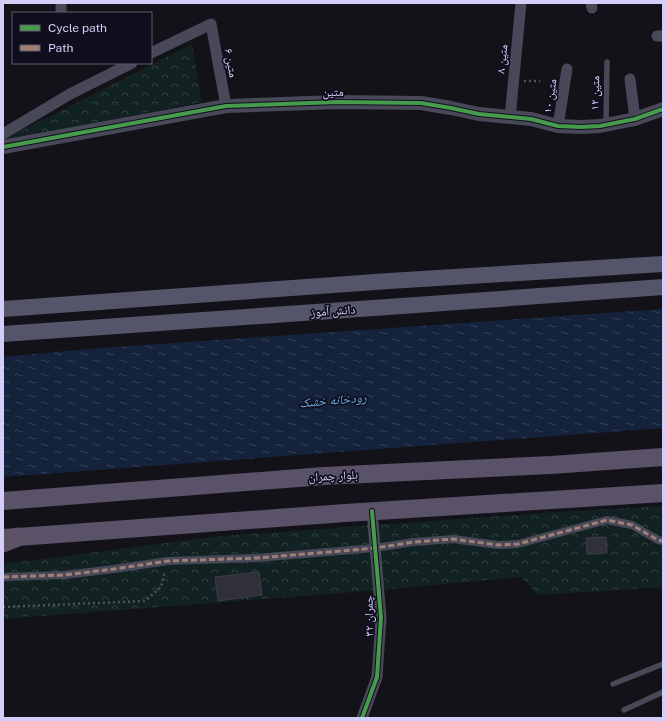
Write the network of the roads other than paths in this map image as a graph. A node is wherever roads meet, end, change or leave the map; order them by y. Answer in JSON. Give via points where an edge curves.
{"nodes":[{"id":1,"x":521,"y":3,"type":"edge"},
{"id":2,"x":152,"y":54,"type":"edge"},
{"id":3,"x":607,"y":62,"type":"dead end"},
{"id":4,"x":130,"y":64,"type":"edge"},
{"id":5,"x":567,"y":69,"type":"dead end"},
{"id":6,"x":630,"y":79,"type":"dead end"},
{"id":7,"x":226,"y":106,"type":"junction"},
{"id":8,"x":663,"y":109,"type":"edge"},
{"id":9,"x":510,"y":118,"type":"junction"},
{"id":10,"x":635,"y":118,"type":"junction"},
{"id":11,"x":606,"y":124,"type":"junction"},
{"id":12,"x":558,"y":126,"type":"junction"},
{"id":13,"x":3,"y":134,"type":"edge"},
{"id":14,"x":3,"y":147,"type":"edge"},
{"id":15,"x":663,"y":264,"type":"edge"},
{"id":16,"x":663,"y":286,"type":"edge"},
{"id":17,"x":3,"y":309,"type":"edge"},
{"id":18,"x":3,"y":334,"type":"edge"},
{"id":19,"x":663,"y":456,"type":"edge"},
{"id":20,"x":663,"y":493,"type":"edge"},
{"id":21,"x":3,"y":501,"type":"edge"},
{"id":22,"x":372,"y":511,"type":"junction"},
{"id":23,"x":8,"y":539,"type":"edge"},
{"id":24,"x":663,"y":541,"type":"edge"},
{"id":25,"x":375,"y":548,"type":"junction"},
{"id":26,"x":3,"y":577,"type":"edge"},
{"id":27,"x":663,"y":664,"type":"edge"},
{"id":28,"x":614,"y":684,"type":"dead end"},
{"id":29,"x":663,"y":692,"type":"edge"},
{"id":30,"x":624,"y":710,"type":"dead end"},
{"id":31,"x":362,"y":718,"type":"edge"}],
"edges":[{"from":1,"to":9,"type":"street","name":"۸ متین"},
{"from":2,"to":7,"type":"street","name":"۶ متین","via":[[211,24]]},
{"from":3,"to":11,"type":"lane","name":"۱۲ متین"},
{"from":4,"to":13,"type":"street","via":[[70,94]]},
{"from":5,"to":12,"type":"street","name":"۱۰ متین"},
{"from":6,"to":10,"type":"street"},
{"from":7,"to":9,"type":"street","name":"متین","via":[[338,102],[421,103]]},
{"from":7,"to":14,"type":"street","name":"متین"},
{"from":8,"to":10,"type":"street","name":"متین"},
{"from":9,"to":12,"type":"street","name":"متین","via":[[531,119]]},
{"from":10,"to":11,"type":"street","name":"متین"},
{"from":11,"to":12,"type":"street","name":"متین"},
{"from":15,"to":17,"type":"main road"},
{"from":16,"to":18,"type":"main road","name":"دانش آموز"},
{"from":19,"to":21,"type":"main road","name":"بلوار چمران","via":[[552,465],[324,476]]},
{"from":20,"to":22,"type":"main road"},
{"from":22,"to":23,"type":"main road"},
{"from":22,"to":25,"type":"street","name":"۳۲ چمران"},
{"from":24,"to":25,"type":"street","via":[[632,526],[607,520],[518,544],[498,545],[453,539]]},
{"from":25,"to":26,"type":"street","via":[[257,558],[168,561],[71,574]]},
{"from":25,"to":31,"type":"street","name":"۳۲ چمران","via":[[381,618],[377,677]]},
{"from":27,"to":28,"type":"lane"},
{"from":29,"to":30,"type":"lane"}]}
